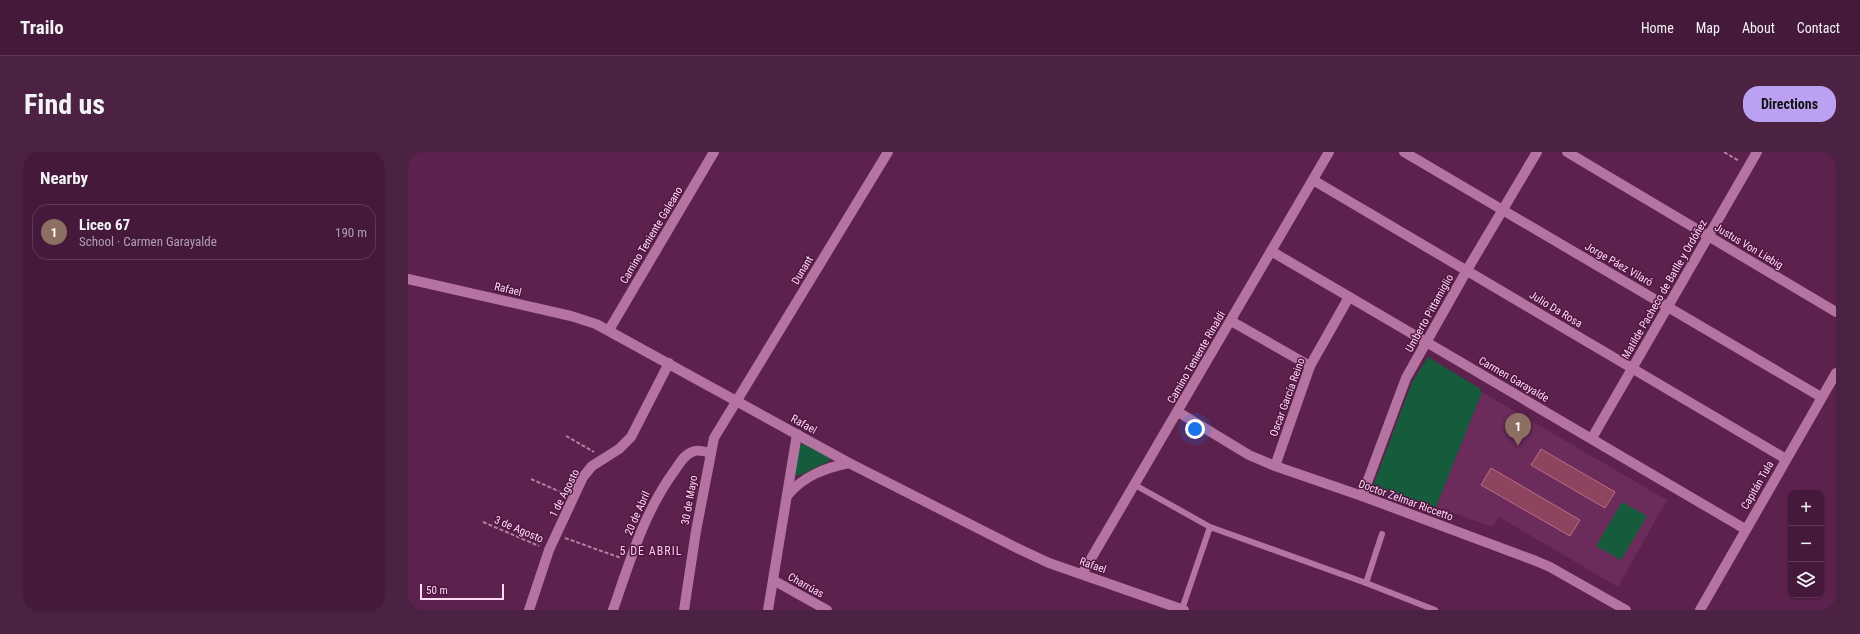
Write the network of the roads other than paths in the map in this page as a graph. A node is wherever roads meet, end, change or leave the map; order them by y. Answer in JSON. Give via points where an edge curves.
{"nodes":[{"id":1,"x":714,"y":152,"type":"edge"},
{"id":2,"x":888,"y":152,"type":"edge"},
{"id":3,"x":1329,"y":152,"type":"edge"},
{"id":4,"x":1404,"y":152,"type":"edge"},
{"id":5,"x":1537,"y":152,"type":"edge"},
{"id":6,"x":1567,"y":152,"type":"edge"},
{"id":7,"x":1757,"y":152,"type":"edge"},
{"id":8,"x":1313,"y":180,"type":"junction"},
{"id":9,"x":1502,"y":210,"type":"junction"},
{"id":10,"x":1709,"y":236,"type":"junction"},
{"id":11,"x":1271,"y":251,"type":"junction"},
{"id":12,"x":1467,"y":270,"type":"junction"},
{"id":13,"x":408,"y":279,"type":"edge"},
{"id":14,"x":1349,"y":297,"type":"junction"},
{"id":15,"x":1668,"y":307,"type":"junction"},
{"id":16,"x":1836,"y":312,"type":"edge"},
{"id":17,"x":1231,"y":321,"type":"junction"},
{"id":18,"x":609,"y":330,"type":"junction"},
{"id":19,"x":1426,"y":342,"type":"junction"},
{"id":20,"x":669,"y":363,"type":"junction"},
{"id":21,"x":1310,"y":366,"type":"junction"},
{"id":22,"x":1632,"y":369,"type":"junction"},
{"id":23,"x":1836,"y":373,"type":"edge"},
{"id":24,"x":1821,"y":397,"type":"junction"},
{"id":25,"x":738,"y":400,"type":"junction"},
{"id":26,"x":1178,"y":412,"type":"junction"},
{"id":27,"x":797,"y":434,"type":"junction"},
{"id":28,"x":1592,"y":438,"type":"junction"},
{"id":29,"x":710,"y":453,"type":"junction"},
{"id":30,"x":1786,"y":459,"type":"junction"},
{"id":31,"x":849,"y":463,"type":"junction"},
{"id":32,"x":1275,"y":466,"type":"junction"},
{"id":33,"x":1135,"y":485,"type":"junction"},
{"id":34,"x":787,"y":496,"type":"junction"},
{"id":35,"x":1362,"y":496,"type":"junction"},
{"id":36,"x":1210,"y":527,"type":"junction"},
{"id":37,"x":1745,"y":529,"type":"junction"},
{"id":38,"x":1382,"y":534,"type":"dead end"},
{"id":39,"x":1082,"y":574,"type":"junction"},
{"id":40,"x":773,"y":580,"type":"junction"},
{"id":41,"x":1366,"y":583,"type":"junction"},
{"id":42,"x":529,"y":610,"type":"edge"},
{"id":43,"x":613,"y":610,"type":"edge"},
{"id":44,"x":684,"y":610,"type":"edge"},
{"id":45,"x":768,"y":610,"type":"edge"},
{"id":46,"x":827,"y":610,"type":"edge"},
{"id":47,"x":1183,"y":610,"type":"edge"},
{"id":48,"x":1435,"y":610,"type":"edge"},
{"id":49,"x":1626,"y":610,"type":"edge"},
{"id":50,"x":1700,"y":610,"type":"edge"}],
"edges":[{"from":1,"to":18,"type":"street","name":"Camino Teniente Galeano"},
{"from":2,"to":25,"type":"street","name":"Dunant"},
{"from":3,"to":8,"type":"street","name":"Camino Teniente Rinaldi"},
{"from":4,"to":9,"type":"street","name":"Jorge Páez Vilaró"},
{"from":5,"to":9,"type":"street","name":"Umberto Pittamiglio"},
{"from":6,"to":10,"type":"street","name":"Justus Von Liebig"},
{"from":7,"to":10,"type":"street","name":"Matilde Pacheco de Batlle y Ordóñez"},
{"from":8,"to":11,"type":"street","name":"Camino Teniente Rinaldi"},
{"from":8,"to":12,"type":"street","name":"Julio Da Rosa"},
{"from":9,"to":12,"type":"street","name":"Umberto Pittamiglio"},
{"from":9,"to":15,"type":"street","name":"Jorge Páez Vilaró"},
{"from":10,"to":15,"type":"street","name":"Matilde Pacheco de Batlle y Ordóñez"},
{"from":10,"to":16,"type":"street","name":"Justus Von Liebig"},
{"from":11,"to":14,"type":"street","name":"Carmen Garayalde"},
{"from":11,"to":17,"type":"street","name":"Camino Teniente Rinaldi"},
{"from":12,"to":19,"type":"street","name":"Umberto Pittamiglio"},
{"from":12,"to":22,"type":"street","name":"Julio Da Rosa"},
{"from":13,"to":18,"type":"street","name":"Rafael","via":[[571,316]]},
{"from":14,"to":19,"type":"street","name":"Carmen Garayalde"},
{"from":14,"to":21,"type":"street","name":"Oscar García Reino"},
{"from":15,"to":22,"type":"street","name":"Matilde Pacheco de Batlle y Ordóñez"},
{"from":15,"to":24,"type":"street","name":"Jorge Páez Vilaró"},
{"from":17,"to":21,"type":"street"},
{"from":17,"to":26,"type":"street","name":"Camino Teniente Rinaldi"},
{"from":18,"to":20,"type":"street","name":"Rafael"},
{"from":19,"to":28,"type":"street","name":"Carmen Garayalde"},
{"from":19,"to":35,"type":"street","name":"Umberto Pittamiglio","via":[[1406,378]]},
{"from":20,"to":25,"type":"street","name":"Rafael"},
{"from":20,"to":42,"type":"street","name":"1 de Agosto","via":[[631,437],[619,449],[592,466],[574,495],[550,550]]},
{"from":21,"to":32,"type":"street","name":"Oscar García Reino"},
{"from":22,"to":28,"type":"street","name":"Matilde Pacheco de Batlle y Ordóñez"},
{"from":22,"to":30,"type":"street","name":"Julio Da Rosa"},
{"from":23,"to":24,"type":"street","name":"Capitán Tula"},
{"from":24,"to":30,"type":"street","name":"Capitán Tula"},
{"from":25,"to":27,"type":"street","name":"Rafael"},
{"from":25,"to":29,"type":"street","name":"30 de Mayo","via":[[714,438]]},
{"from":26,"to":32,"type":"street","name":"Doctor Zelmar Riccetto","via":[[1249,454]]},
{"from":26,"to":33,"type":"street","name":"Camino Teniente Rinaldi"},
{"from":27,"to":31,"type":"street","name":"Rafael"},
{"from":27,"to":34,"type":"street"},
{"from":28,"to":37,"type":"street","name":"Carmen Garayalde"},
{"from":29,"to":43,"type":"street","name":"20 de Abril","via":[[693,451],[684,458],[661,488],[646,518]]},
{"from":29,"to":44,"type":"street","name":"30 de Mayo"},
{"from":30,"to":37,"type":"street","name":"Capitán Tula"},
{"from":31,"to":34,"type":"street","via":[[832,466],[802,480]]},
{"from":31,"to":39,"type":"street","name":"Rafael","via":[[1019,550]]},
{"from":32,"to":35,"type":"street","name":"Doctor Zelmar Riccetto"},
{"from":33,"to":36,"type":"lane"},
{"from":33,"to":39,"type":"street","name":"Camino Teniente Rinaldi"},
{"from":34,"to":40,"type":"street"},
{"from":35,"to":49,"type":"street","name":"Doctor Zelmar Riccetto","via":[[1550,567]]},
{"from":36,"to":41,"type":"lane"},
{"from":36,"to":47,"type":"lane"},
{"from":37,"to":50,"type":"street","name":"Capitán Tula"},
{"from":38,"to":41,"type":"lane"},
{"from":39,"to":47,"type":"street","name":"Rafael"},
{"from":40,"to":45,"type":"street"},
{"from":40,"to":46,"type":"street","name":"Charrúas"},
{"from":41,"to":48,"type":"lane"}]}
